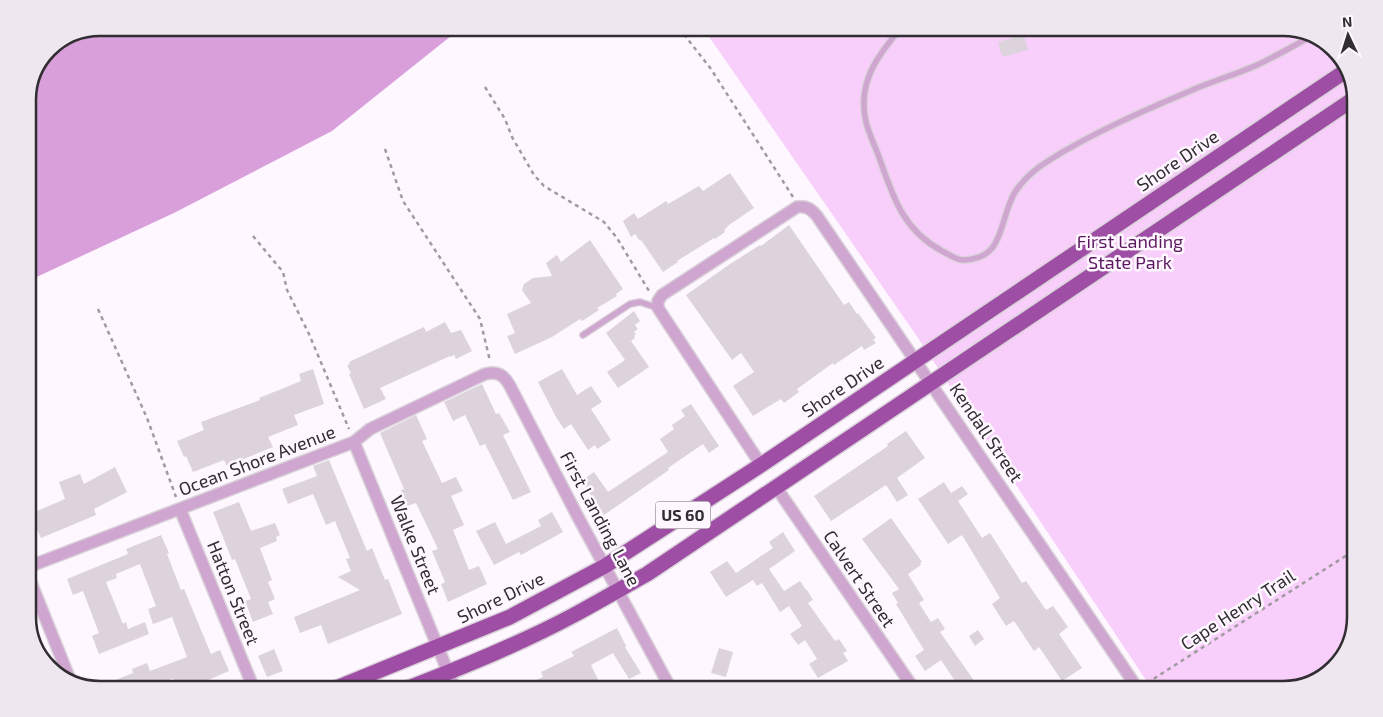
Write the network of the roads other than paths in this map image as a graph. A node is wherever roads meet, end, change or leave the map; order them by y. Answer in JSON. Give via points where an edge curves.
{"nodes":[{"id":1,"x":894,"y":36,"type":"edge"},
{"id":2,"x":1304,"y":40,"type":"edge"},
{"id":3,"x":1341,"y":74,"type":"edge"},
{"id":4,"x":1347,"y":103,"type":"edge"},
{"id":5,"x":658,"y":308,"type":"junction"},
{"id":6,"x":583,"y":335,"type":"dead end"},
{"id":7,"x":915,"y":361,"type":"junction"},
{"id":8,"x":492,"y":372,"type":"joint"},
{"id":9,"x":932,"y":383,"type":"junction"},
{"id":10,"x":354,"y":442,"type":"junction"},
{"id":11,"x":761,"y":465,"type":"junction"},
{"id":12,"x":776,"y":487,"type":"junction"},
{"id":13,"x":180,"y":510,"type":"junction"},
{"id":14,"x":36,"y":564,"type":"edge"},
{"id":15,"x":605,"y":566,"type":"junction"},
{"id":16,"x":618,"y":590,"type":"junction"},
{"id":17,"x":36,"y":595,"type":"edge"},
{"id":18,"x":438,"y":648,"type":"junction"},
{"id":19,"x":67,"y":671,"type":"edge"},
{"id":20,"x":448,"y":673,"type":"junction"},
{"id":21,"x":250,"y":681,"type":"edge"},
{"id":22,"x":356,"y":681,"type":"edge"},
{"id":23,"x":428,"y":681,"type":"edge"},
{"id":24,"x":451,"y":681,"type":"edge"},
{"id":25,"x":666,"y":681,"type":"edge"},
{"id":26,"x":908,"y":681,"type":"edge"},
{"id":27,"x":1133,"y":681,"type":"edge"}],
"edges":[{"from":1,"to":2,"type":"lane","via":[[869,73],[862,99],[866,122],[889,186],[910,226],[936,248],[960,260],[990,253],[1016,192],[1030,174],[1046,162],[1132,117],[1256,65]]},
{"from":3,"to":7,"type":"highway","name":"Shore Drive","number":"US 60"},
{"from":4,"to":9,"type":"highway","number":"US 60"},
{"from":5,"to":6,"type":"lane","via":[[640,302],[630,304]]},
{"from":5,"to":7,"type":"street","name":"Kendall Street","via":[[662,295],[797,207],[804,206],[817,216]]},
{"from":5,"to":11,"type":"street"},
{"from":7,"to":9,"type":"street","name":"Kendall Street"},
{"from":7,"to":11,"type":"highway","name":"Shore Drive","number":"US 60"},
{"from":8,"to":10,"type":"street","name":"Ocean Shore Avenue","via":[[370,429]]},
{"from":8,"to":15,"type":"street","name":"First Landing Lane","via":[[505,377]]},
{"from":9,"to":12,"type":"highway","number":"US 60"},
{"from":9,"to":27,"type":"street","name":"Kendall Street"},
{"from":10,"to":13,"type":"street","name":"Ocean Shore Avenue"},
{"from":10,"to":18,"type":"street","name":"Walke Street"},
{"from":11,"to":15,"type":"highway","name":"Shore Drive","number":"US 60"},
{"from":12,"to":16,"type":"highway","number":"US 60"},
{"from":12,"to":26,"type":"street","name":"Calvert Street"},
{"from":13,"to":14,"type":"street","name":"Ocean Shore Avenue"},
{"from":13,"to":21,"type":"street","name":"Hatton Street"},
{"from":15,"to":16,"type":"street","name":"First Landing Lane"},
{"from":15,"to":18,"type":"highway","name":"Shore Drive","number":"US 60","via":[[510,617]]},
{"from":16,"to":20,"type":"highway","number":"US 60","via":[[530,637]]},
{"from":16,"to":25,"type":"street","name":"First Landing Lane"},
{"from":17,"to":19,"type":"street"},
{"from":18,"to":20,"type":"street","name":"Walke Street"},
{"from":18,"to":22,"type":"highway","name":"Shore Drive","number":"US 60"},
{"from":20,"to":23,"type":"highway","number":"US 60"},
{"from":20,"to":24,"type":"street","name":"Walke Street"}]}
